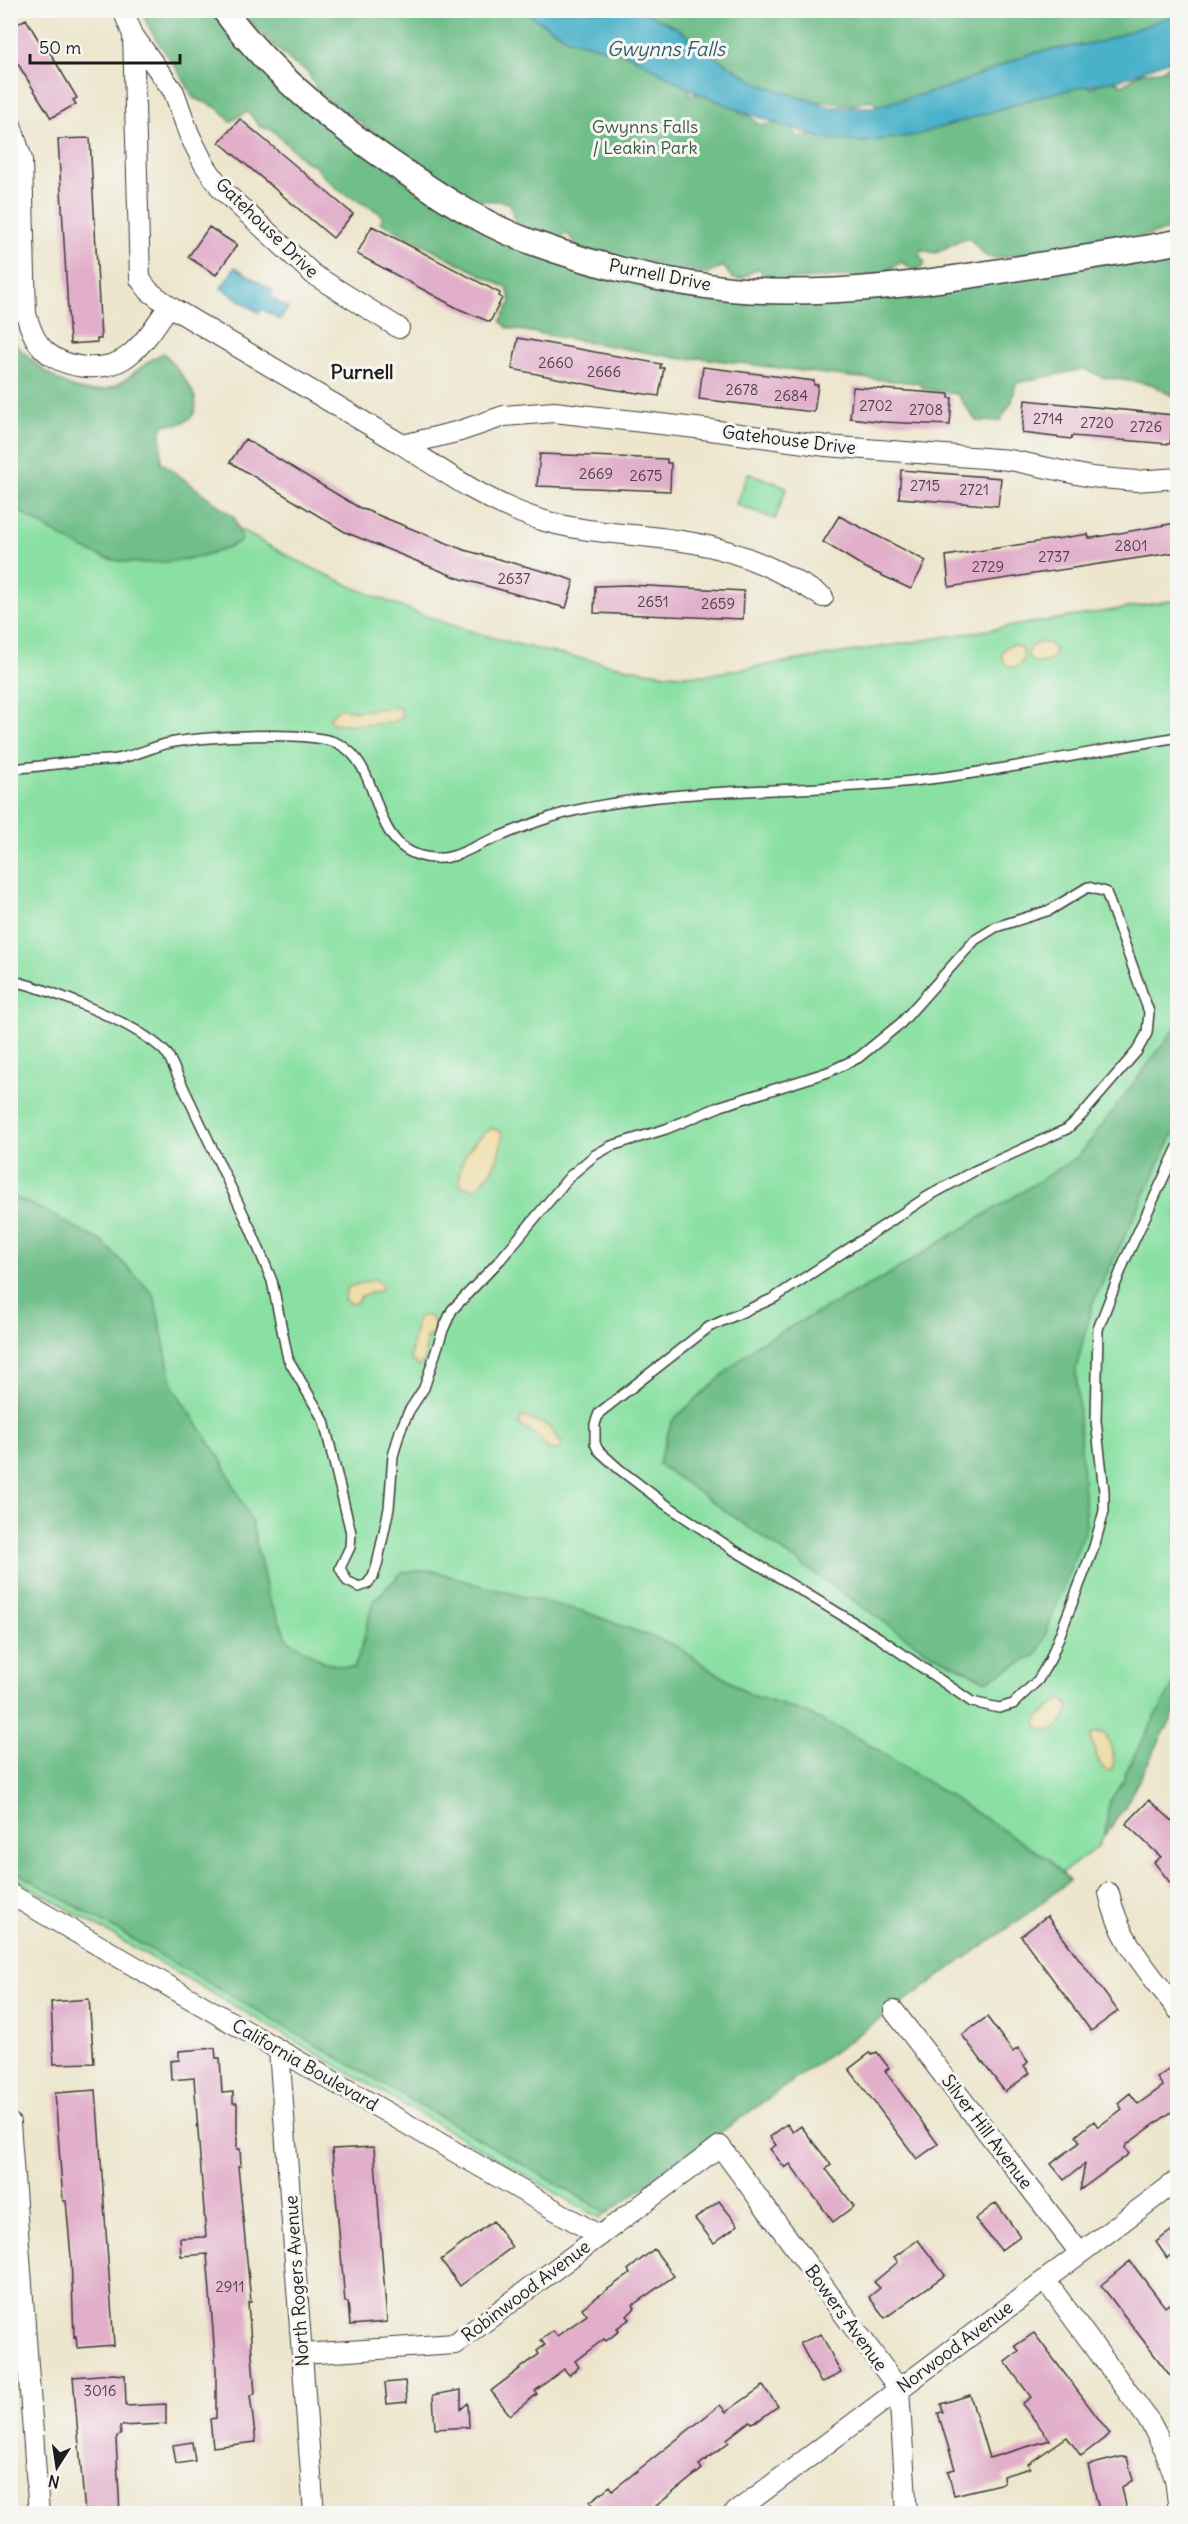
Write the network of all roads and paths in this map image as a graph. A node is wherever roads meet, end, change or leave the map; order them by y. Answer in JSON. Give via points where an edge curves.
{"nodes":[{"id":1,"x":123,"y":10,"type":"edge"},
{"id":2,"x":224,"y":10,"type":"edge"},
{"id":3,"x":133,"y":35,"type":"junction"},
{"id":4,"x":10,"y":122,"type":"edge"},
{"id":5,"x":1178,"y":242,"type":"edge"},
{"id":6,"x":169,"y":306,"type":"junction"},
{"id":7,"x":399,"y":328,"type":"dead end"},
{"id":8,"x":403,"y":446,"type":"junction"},
{"id":9,"x":1178,"y":478,"type":"edge"},
{"id":10,"x":823,"y":597,"type":"dead end"},
{"id":11,"x":1178,"y":737,"type":"edge"},
{"id":12,"x":10,"y":769,"type":"edge"},
{"id":13,"x":10,"y":980,"type":"edge"},
{"id":14,"x":1178,"y":1147,"type":"edge"},
{"id":15,"x":1109,"y":1893,"type":"dead end"},
{"id":16,"x":10,"y":1894,"type":"edge"},
{"id":17,"x":894,"y":2010,"type":"dead end"},
{"id":18,"x":1178,"y":2010,"type":"edge"},
{"id":19,"x":279,"y":2049,"type":"junction"},
{"id":20,"x":10,"y":2123,"type":"edge"},
{"id":21,"x":720,"y":2146,"type":"joint"},
{"id":22,"x":1178,"y":2180,"type":"edge"},
{"id":23,"x":600,"y":2236,"type":"junction"},
{"id":24,"x":1080,"y":2253,"type":"junction"},
{"id":25,"x":1045,"y":2280,"type":"junction"},
{"id":26,"x":302,"y":2354,"type":"junction"},
{"id":27,"x":899,"y":2389,"type":"junction"},
{"id":28,"x":1178,"y":2503,"type":"edge"},
{"id":29,"x":39,"y":2514,"type":"edge"},
{"id":30,"x":314,"y":2514,"type":"edge"},
{"id":31,"x":733,"y":2514,"type":"edge"},
{"id":32,"x":907,"y":2514,"type":"edge"}],
"edges":[{"from":1,"to":3,"type":"street","name":"Gatehouse Drive"},
{"from":2,"to":5,"type":"street","name":"Purnell Drive","via":[[242,36],[350,134],[466,212],[529,242],[654,276],[789,292],[948,279]]},
{"from":3,"to":6,"type":"street","name":"Gatehouse Drive","via":[[140,279]]},
{"from":3,"to":7,"type":"street","name":"Gatehouse Drive","via":[[174,92],[189,134],[222,190],[314,275]]},
{"from":4,"to":6,"type":"street","via":[[22,159],[26,314],[40,346],[68,363],[111,365],[127,358],[142,344]]},
{"from":6,"to":8,"type":"street","name":"Gatehouse Drive"},
{"from":8,"to":9,"type":"street","name":"Gatehouse Drive","via":[[504,416],[554,412],[826,447],[1010,460],[1092,477],[1136,481]]},
{"from":8,"to":10,"type":"street","name":"Gatehouse Drive","via":[[470,489],[536,518],[729,551],[756,559]]},
{"from":11,"to":12,"type":"lane","via":[[951,776],[741,790],[585,808],[447,858],[420,856],[395,840],[382,820],[355,757],[339,744],[317,738],[293,734],[195,740],[115,759]]},
{"from":13,"to":14,"type":"lane","via":[[36,986],[86,1007],[158,1043],[168,1055],[272,1281],[288,1359],[324,1421],[351,1533],[341,1575],[359,1587],[373,1577],[377,1565],[400,1431],[424,1389],[452,1310],[570,1176],[611,1146],[828,1072],[858,1058],[901,1023],[975,940],[996,927],[1050,910],[1088,887],[1106,892],[1141,983],[1149,1012],[1147,1033],[1137,1051],[1081,1116],[1067,1129],[974,1170],[927,1197],[774,1298],[709,1327],[599,1413],[595,1424],[598,1450],[665,1504],[878,1637],[972,1702],[987,1707],[1013,1704],[1038,1680],[1050,1660],[1094,1547],[1104,1501],[1095,1391],[1098,1329],[1125,1260]]},
{"from":15,"to":18,"type":"street","via":[[1124,1939]]},
{"from":16,"to":19,"type":"street","name":"California Boulevard"},
{"from":17,"to":24,"type":"street","name":"Silver Hill Avenue"},
{"from":19,"to":23,"type":"street","name":"California Boulevard"},
{"from":19,"to":26,"type":"street","name":"North Rogers Avenue"},
{"from":20,"to":29,"type":"street"},
{"from":21,"to":23,"type":"street","name":"Robinwood Avenue"},
{"from":21,"to":27,"type":"street","name":"Bowers Avenue"},
{"from":22,"to":24,"type":"street","name":"Norwood Avenue"},
{"from":23,"to":26,"type":"street","name":"Robinwood Avenue","via":[[455,2344]]},
{"from":24,"to":25,"type":"street","name":"Norwood Avenue"},
{"from":25,"to":27,"type":"street","name":"Norwood Avenue"},
{"from":25,"to":28,"type":"street","via":[[1150,2422],[1165,2450]]},
{"from":26,"to":30,"type":"street","name":"North Rogers Avenue"},
{"from":27,"to":31,"type":"street","name":"Norwood Avenue"},
{"from":27,"to":32,"type":"street","name":"Bowers Avenue"}]}
